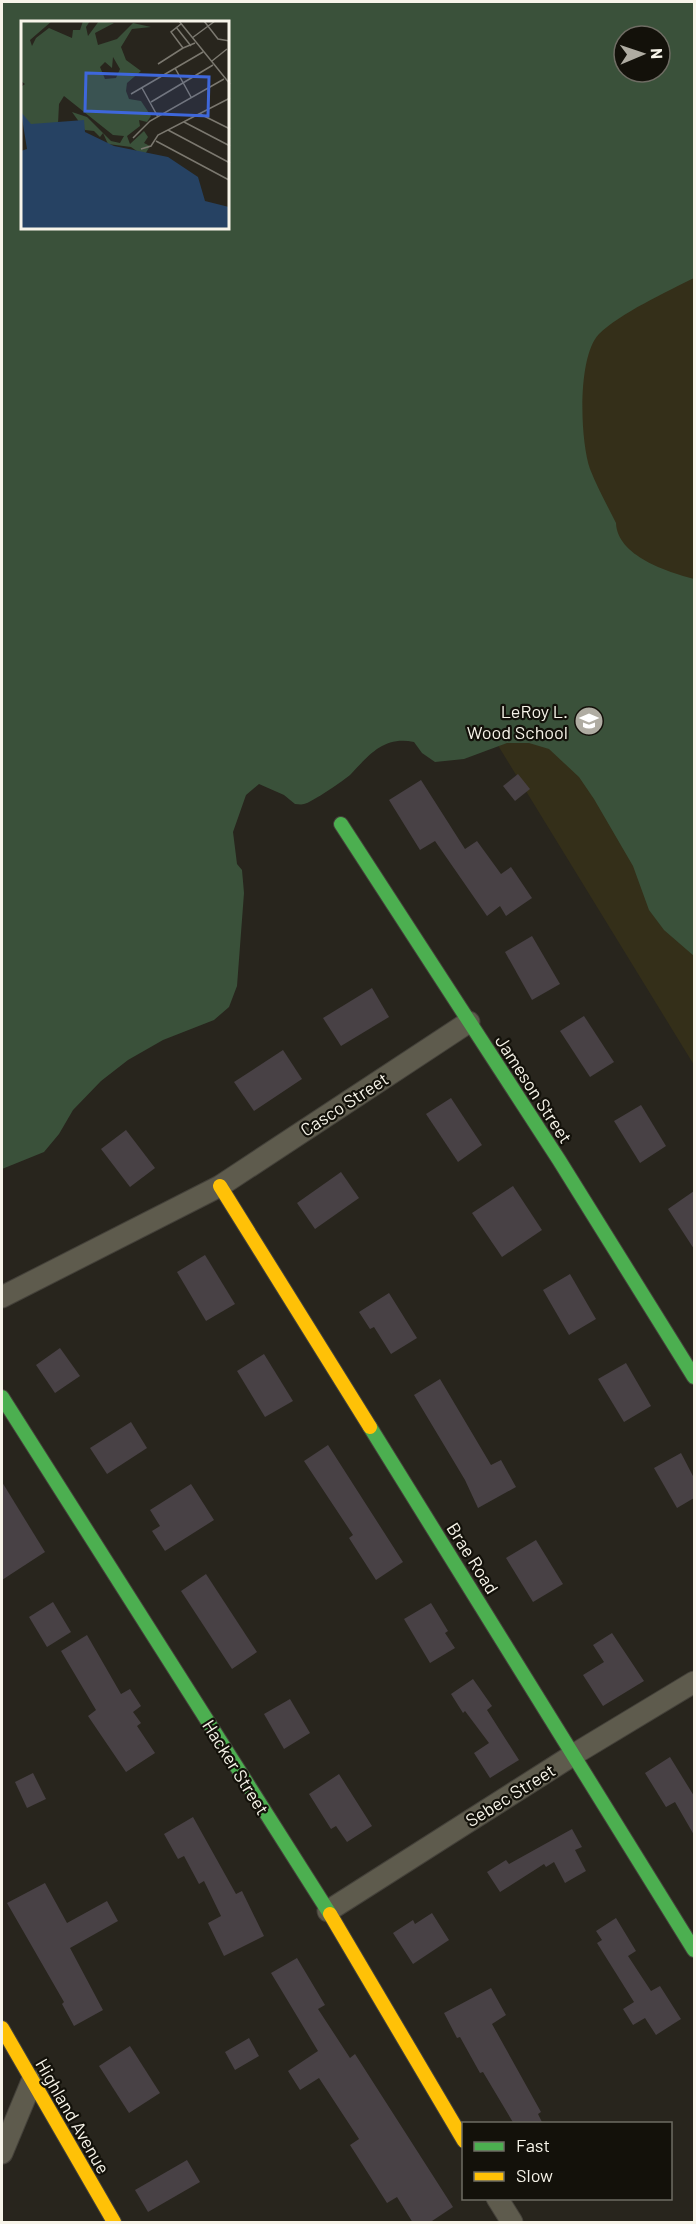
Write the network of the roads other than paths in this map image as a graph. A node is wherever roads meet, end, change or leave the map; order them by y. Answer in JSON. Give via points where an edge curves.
{"nodes":[{"id":1,"x":341,"y":824,"type":"dead end"},
{"id":2,"x":469,"y":1022,"type":"junction"},
{"id":3,"x":220,"y":1186,"type":"junction"},
{"id":4,"x":2,"y":1298,"type":"edge"},
{"id":5,"x":694,"y":1377,"type":"edge"},
{"id":6,"x":2,"y":1397,"type":"edge"},
{"id":7,"x":694,"y":1682,"type":"edge"},
{"id":8,"x":573,"y":1755,"type":"junction"},
{"id":9,"x":328,"y":1911,"type":"junction"},
{"id":10,"x":694,"y":1950,"type":"edge"},
{"id":11,"x":2,"y":2028,"type":"edge"},
{"id":12,"x":32,"y":2081,"type":"junction"},
{"id":13,"x":462,"y":2138,"type":"edge"},
{"id":14,"x":2,"y":2153,"type":"edge"},
{"id":15,"x":498,"y":2200,"type":"edge"},
{"id":16,"x":114,"y":2223,"type":"edge"},
{"id":17,"x":512,"y":2223,"type":"edge"}],
"edges":[{"from":1,"to":2,"type":"street","name":"Jameson Street"},
{"from":2,"to":3,"type":"street","name":"Casco Street"},
{"from":2,"to":5,"type":"street","name":"Jameson Street"},
{"from":3,"to":4,"type":"street","name":"Casco Street"},
{"from":3,"to":8,"type":"street","name":"Brae Road"},
{"from":6,"to":9,"type":"street","name":"Hacker Street"},
{"from":7,"to":8,"type":"street","name":"Sebec Street"},
{"from":8,"to":9,"type":"street","name":"Sebec Street"},
{"from":8,"to":10,"type":"street","name":"Brae Road"},
{"from":9,"to":13,"type":"street","name":"Hacker Street"},
{"from":11,"to":12,"type":"street","name":"Highland Avenue"},
{"from":12,"to":14,"type":"street"},
{"from":12,"to":16,"type":"street","name":"Highland Avenue"},
{"from":15,"to":17,"type":"street"}]}
